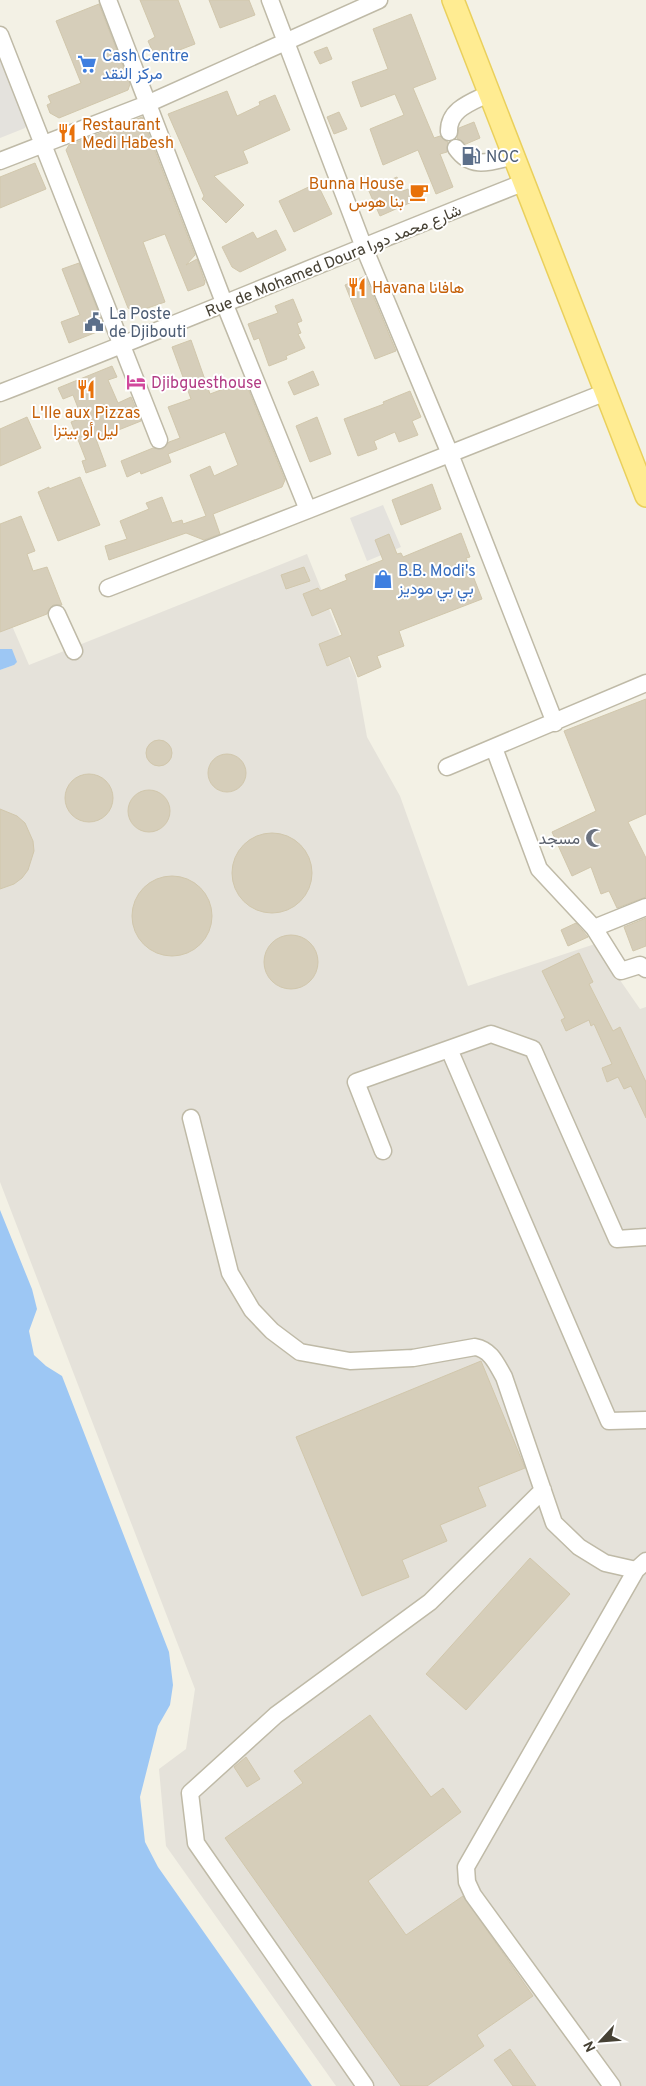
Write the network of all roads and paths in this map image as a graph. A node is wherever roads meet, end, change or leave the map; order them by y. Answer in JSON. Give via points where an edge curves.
{"nodes":[{"id":1,"x":108,"y":0,"type":"edge"},
{"id":2,"x":270,"y":0,"type":"edge"},
{"id":3,"x":379,"y":0,"type":"edge"},
{"id":4,"x":453,"y":0,"type":"edge"},
{"id":5,"x":1,"y":42,"type":"edge"},
{"id":6,"x":286,"y":43,"type":"junction"},
{"id":7,"x":490,"y":92,"type":"junction"},
{"id":8,"x":146,"y":104,"type":"junction"},
{"id":9,"x":449,"y":132,"type":"dead end"},
{"id":10,"x":44,"y":143,"type":"junction"},
{"id":11,"x":456,"y":148,"type":"dead end"},
{"id":12,"x":515,"y":156,"type":"junction"},
{"id":13,"x":0,"y":161,"type":"edge"},
{"id":14,"x":526,"y":182,"type":"junction"},
{"id":15,"x":363,"y":245,"type":"junction"},
{"id":16,"x":224,"y":305,"type":"junction"},
{"id":17,"x":122,"y":346,"type":"junction"},
{"id":18,"x":606,"y":392,"type":"junction"},
{"id":19,"x":0,"y":393,"type":"edge"},
{"id":20,"x":159,"y":440,"type":"dead end"},
{"id":21,"x":626,"y":444,"type":"junction"},
{"id":22,"x":450,"y":454,"type":"junction"},
{"id":23,"x":646,"y":462,"type":"edge"},
{"id":24,"x":646,"y":496,"type":"edge"},
{"id":25,"x":308,"y":510,"type":"junction"},
{"id":26,"x":108,"y":588,"type":"dead end"},
{"id":27,"x":58,"y":614,"type":"dead end"},
{"id":28,"x":74,"y":651,"type":"dead end"},
{"id":29,"x":646,"y":683,"type":"edge"},
{"id":30,"x":554,"y":723,"type":"junction"},
{"id":31,"x":494,"y":748,"type":"junction"},
{"id":32,"x":447,"y":767,"type":"dead end"},
{"id":33,"x":646,"y":907,"type":"edge"},
{"id":34,"x":594,"y":928,"type":"junction"},
{"id":35,"x":646,"y":969,"type":"edge"},
{"id":36,"x":449,"y":1049,"type":"junction"},
{"id":37,"x":191,"y":1118,"type":"dead end"},
{"id":38,"x":383,"y":1151,"type":"dead end"},
{"id":39,"x":646,"y":1238,"type":"edge"},
{"id":40,"x":646,"y":1420,"type":"edge"},
{"id":41,"x":543,"y":1490,"type":"junction"},
{"id":42,"x":641,"y":1565,"type":"edge"},
{"id":43,"x":365,"y":2086,"type":"edge"},
{"id":44,"x":612,"y":2086,"type":"edge"}],
"edges":[{"from":1,"to":8,"type":"street"},
{"from":2,"to":6,"type":"street"},
{"from":3,"to":6,"type":"street"},
{"from":4,"to":7,"type":"main road"},
{"from":5,"to":10,"type":"street"},
{"from":6,"to":8,"type":"street"},
{"from":6,"to":15,"type":"street"},
{"from":7,"to":9,"type":"street","via":[[455,111]]},
{"from":7,"to":12,"type":"main road"},
{"from":8,"to":10,"type":"street"},
{"from":8,"to":16,"type":"street"},
{"from":10,"to":13,"type":"street"},
{"from":10,"to":17,"type":"street"},
{"from":11,"to":12,"type":"street","via":[[462,156],[478,164]]},
{"from":12,"to":14,"type":"main road"},
{"from":14,"to":15,"type":"street","name":"Rue de Mohamed Doura شارع محمد دورا"},
{"from":14,"to":18,"type":"main road"},
{"from":15,"to":16,"type":"street","name":"Rue de Mohamed Doura شارع محمد دورا"},
{"from":15,"to":22,"type":"street"},
{"from":16,"to":17,"type":"street","name":"Rue de Mohamed Doura شارع محمد دورا"},
{"from":16,"to":25,"type":"street"},
{"from":17,"to":19,"type":"street","name":"Rue de Mohamed Doura شارع محمد دورا"},
{"from":17,"to":20,"type":"street"},
{"from":18,"to":21,"type":"main road"},
{"from":18,"to":22,"type":"street"},
{"from":21,"to":23,"type":"main road"},
{"from":21,"to":24,"type":"main road"},
{"from":22,"to":25,"type":"street"},
{"from":22,"to":30,"type":"street"},
{"from":25,"to":26,"type":"street"},
{"from":27,"to":28,"type":"street"},
{"from":29,"to":30,"type":"street"},
{"from":30,"to":31,"type":"street"},
{"from":31,"to":32,"type":"street"},
{"from":31,"to":34,"type":"street","via":[[539,869]]},
{"from":33,"to":34,"type":"street"},
{"from":34,"to":35,"type":"street","via":[[621,971],[640,965]]},
{"from":36,"to":38,"type":"street","via":[[356,1082]]},
{"from":36,"to":39,"type":"street","via":[[491,1034],[532,1049],[617,1239]]},
{"from":36,"to":40,"type":"street","via":[[609,1421]]},
{"from":37,"to":41,"type":"street","via":[[230,1273],[252,1310],[272,1331],[300,1352],[350,1361],[413,1358],[474,1347],[483,1349],[492,1356],[504,1376]]},
{"from":41,"to":42,"type":"street","via":[[554,1523],[579,1548],[605,1563]]},
{"from":41,"to":43,"type":"street","via":[[430,1602],[276,1715],[190,1793],[196,1843]]},
{"from":42,"to":44,"type":"street","via":[[466,1867],[467,1882],[473,1894]]}]}
